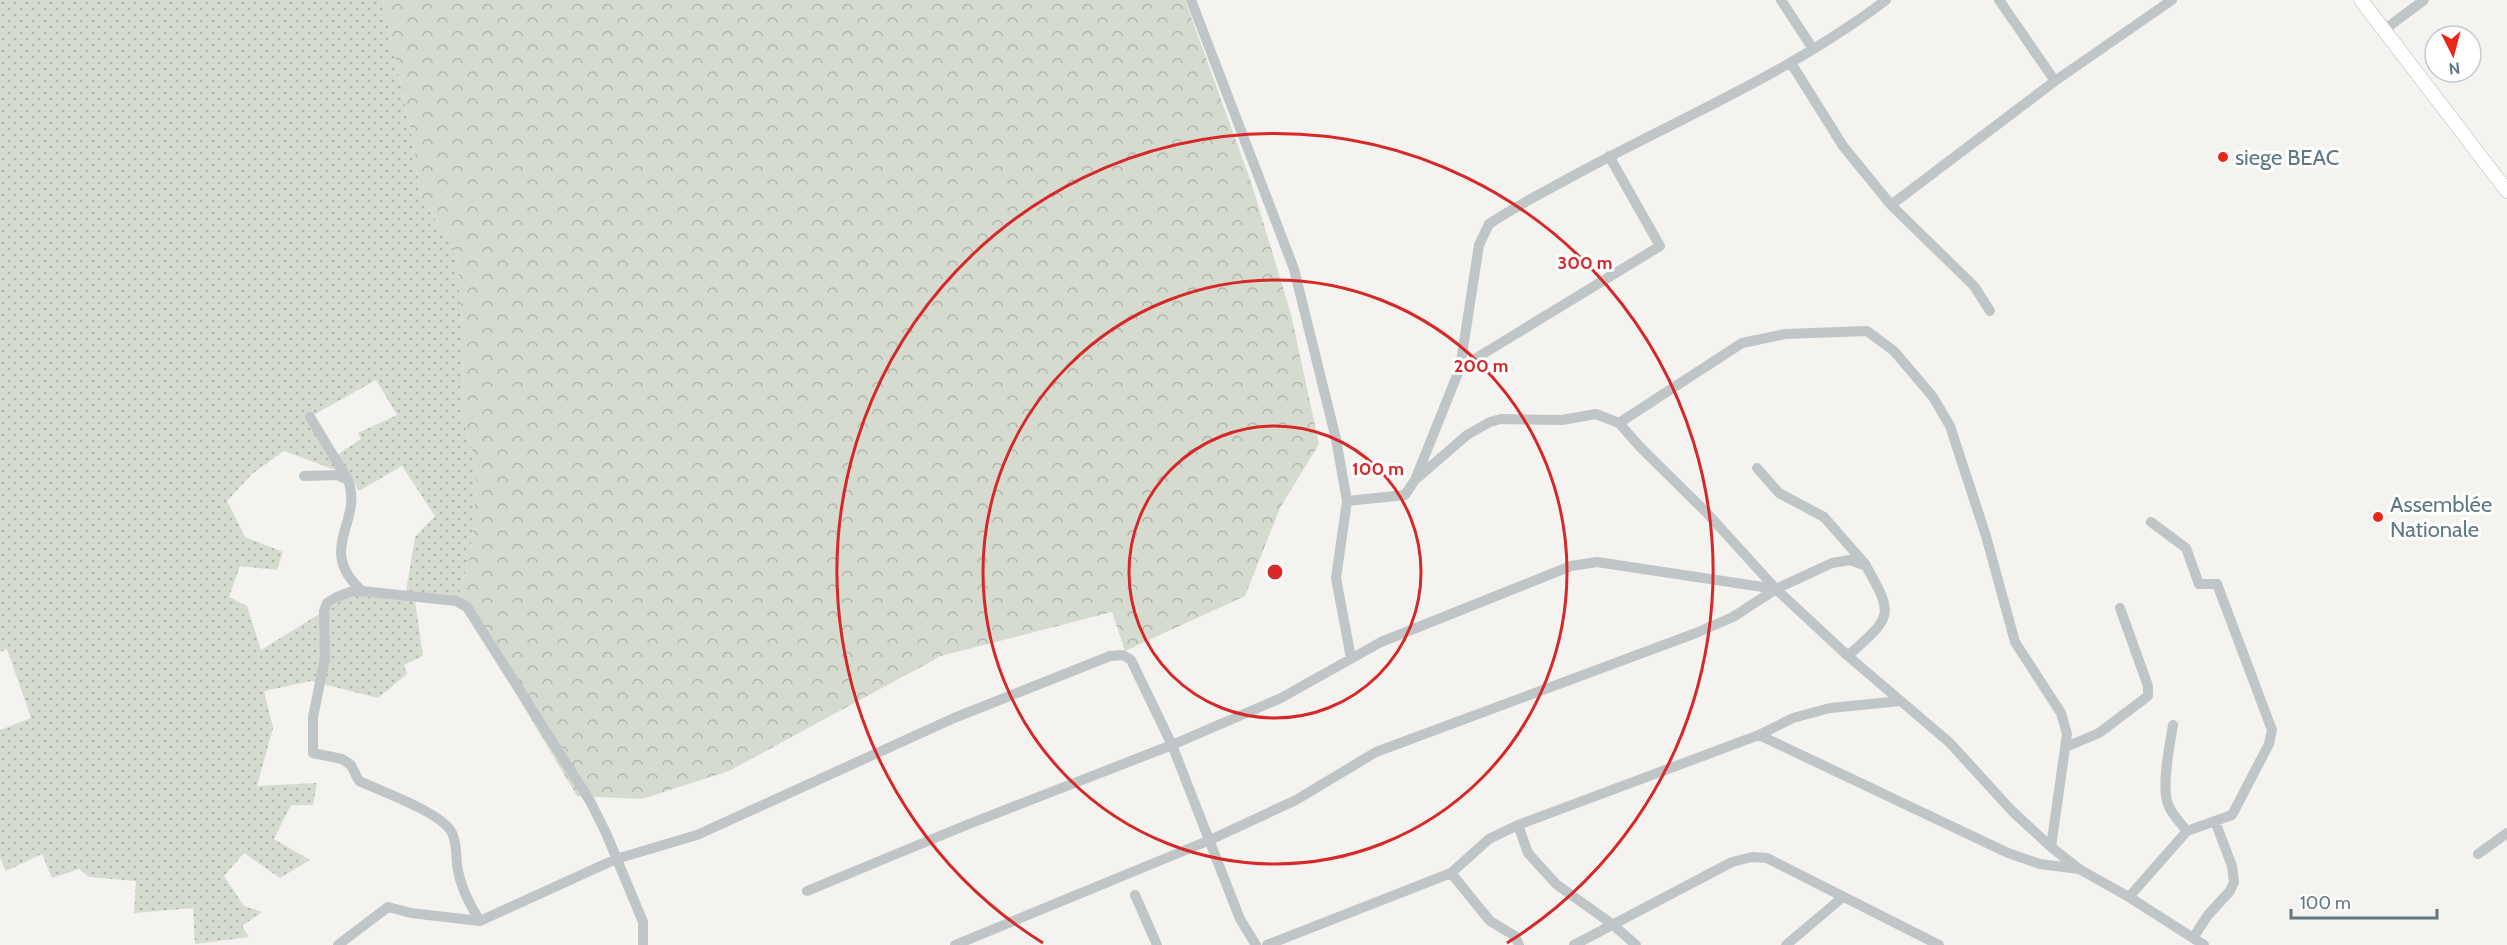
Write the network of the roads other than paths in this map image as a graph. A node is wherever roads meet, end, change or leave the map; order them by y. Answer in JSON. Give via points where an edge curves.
{"nodes":[{"id":1,"x":1191,"y":0,"type":"edge"},
{"id":2,"x":1780,"y":0,"type":"edge"},
{"id":3,"x":1886,"y":0,"type":"edge"},
{"id":4,"x":1999,"y":0,"type":"edge"},
{"id":5,"x":2172,"y":0,"type":"edge"},
{"id":6,"x":2361,"y":0,"type":"edge"},
{"id":7,"x":2424,"y":0,"type":"edge"},
{"id":8,"x":2384,"y":30,"type":"junction"},
{"id":9,"x":1813,"y":49,"type":"junction"},
{"id":10,"x":1791,"y":63,"type":"junction"},
{"id":11,"x":2055,"y":81,"type":"junction"},
{"id":12,"x":1609,"y":156,"type":"junction"},
{"id":13,"x":2507,"y":191,"type":"edge"},
{"id":14,"x":1891,"y":205,"type":"junction"},
{"id":15,"x":1990,"y":311,"type":"dead end"},
{"id":16,"x":1460,"y":368,"type":"junction"},
{"id":17,"x":310,"y":417,"type":"dead end"},
{"id":18,"x":1619,"y":423,"type":"junction"},
{"id":19,"x":1757,"y":468,"type":"dead end"},
{"id":20,"x":304,"y":476,"type":"dead end"},
{"id":21,"x":348,"y":480,"type":"junction"},
{"id":22,"x":1415,"y":480,"type":"junction"},
{"id":23,"x":1347,"y":501,"type":"junction"},
{"id":24,"x":2151,"y":522,"type":"dead end"},
{"id":25,"x":1866,"y":566,"type":"junction"},
{"id":26,"x":1776,"y":589,"type":"junction"},
{"id":27,"x":362,"y":591,"type":"junction"},
{"id":28,"x":2120,"y":609,"type":"dead end"},
{"id":29,"x":1848,"y":656,"type":"junction"},
{"id":30,"x":1351,"y":658,"type":"junction"},
{"id":31,"x":1901,"y":701,"type":"junction"},
{"id":32,"x":2173,"y":725,"type":"dead end"},
{"id":33,"x":1759,"y":735,"type":"junction"},
{"id":34,"x":1172,"y":745,"type":"junction"},
{"id":35,"x":2066,"y":747,"type":"junction"},
{"id":36,"x":2215,"y":821,"type":"junction"},
{"id":37,"x":1518,"y":825,"type":"junction"},
{"id":38,"x":2187,"y":831,"type":"junction"},
{"id":39,"x":2507,"y":833,"type":"edge"},
{"id":40,"x":1210,"y":840,"type":"junction"},
{"id":41,"x":2051,"y":847,"type":"junction"},
{"id":42,"x":2478,"y":854,"type":"dead end"},
{"id":43,"x":616,"y":859,"type":"junction"},
{"id":44,"x":2079,"y":869,"type":"junction"},
{"id":45,"x":1450,"y":873,"type":"junction"},
{"id":46,"x":807,"y":891,"type":"dead end"},
{"id":47,"x":1135,"y":895,"type":"dead end"},
{"id":48,"x":1843,"y":897,"type":"junction"},
{"id":49,"x":2129,"y":897,"type":"junction"},
{"id":50,"x":480,"y":921,"type":"junction"},
{"id":51,"x":1612,"y":924,"type":"junction"},
{"id":52,"x":2193,"y":938,"type":"junction"},
{"id":53,"x":338,"y":945,"type":"edge"},
{"id":54,"x":643,"y":945,"type":"edge"},
{"id":55,"x":955,"y":945,"type":"edge"},
{"id":56,"x":1157,"y":945,"type":"edge"},
{"id":57,"x":1256,"y":945,"type":"edge"},
{"id":58,"x":1267,"y":945,"type":"edge"},
{"id":59,"x":1519,"y":945,"type":"edge"},
{"id":60,"x":1574,"y":945,"type":"edge"},
{"id":61,"x":1636,"y":945,"type":"edge"},
{"id":62,"x":1786,"y":945,"type":"edge"},
{"id":63,"x":1939,"y":945,"type":"edge"},
{"id":64,"x":2204,"y":945,"type":"edge"}],
"edges":[{"from":1,"to":23,"type":"street","via":[[1294,270],[1336,439]]},
{"from":2,"to":9,"type":"street"},
{"from":3,"to":9,"type":"street"},
{"from":4,"to":11,"type":"street"},
{"from":5,"to":11,"type":"street"},
{"from":6,"to":8,"type":"main road"},
{"from":7,"to":8,"type":"street"},
{"from":8,"to":13,"type":"main road"},
{"from":9,"to":10,"type":"street"},
{"from":10,"to":12,"type":"street"},
{"from":10,"to":14,"type":"street","via":[[1843,146]]},
{"from":11,"to":14,"type":"street"},
{"from":12,"to":16,"type":"street","via":[[1489,224],[1479,245]]},
{"from":12,"to":16,"type":"street","via":[[1660,246]]},
{"from":14,"to":15,"type":"street","via":[[1974,286]]},
{"from":16,"to":22,"type":"street"},
{"from":17,"to":21,"type":"street"},
{"from":18,"to":22,"type":"street","via":[[1596,414],[1562,420],[1490,422],[1467,435]]},
{"from":18,"to":26,"type":"street"},
{"from":18,"to":35,"type":"street","via":[[1742,343],[1785,334],[1867,330],[1894,351],[1933,397],[1950,426],[2015,642],[2061,713]]},
{"from":19,"to":25,"type":"street","via":[[1779,493],[1824,517]]},
{"from":20,"to":21,"type":"street","via":[[337,475]]},
{"from":21,"to":27,"type":"street","via":[[351,508],[339,548],[351,582]]},
{"from":22,"to":23,"type":"street","via":[[1405,495]]},
{"from":23,"to":30,"type":"street","via":[[1336,578]]},
{"from":24,"to":36,"type":"street","via":[[2186,548],[2199,584],[2217,584],[2272,730],[2238,806],[2232,815]]},
{"from":25,"to":26,"type":"street","via":[[1850,560],[1832,562]]},
{"from":25,"to":29,"type":"street","via":[[1883,596],[1884,616],[1880,626]]},
{"from":26,"to":29,"type":"street"},
{"from":26,"to":30,"type":"street","via":[[1585,562],[1380,642]]},
{"from":26,"to":40,"type":"street","via":[[1733,617],[1696,633],[1376,752],[1296,800]]},
{"from":27,"to":43,"type":"street","via":[[456,601],[467,607],[590,801]]},
{"from":27,"to":50,"type":"street","via":[[337,597],[327,603],[324,611],[325,658],[313,717],[313,753],[342,759],[351,765],[359,781],[445,823],[457,848],[467,900]]},
{"from":28,"to":35,"type":"street","via":[[2148,686],[2148,696],[2099,733]]},
{"from":29,"to":31,"type":"street"},
{"from":30,"to":34,"type":"street","via":[[1281,698]]},
{"from":31,"to":33,"type":"street","via":[[1830,708],[1793,718]]},
{"from":31,"to":41,"type":"street","via":[[1950,743]]},
{"from":32,"to":38,"type":"street","via":[[2168,749],[2167,800]]},
{"from":33,"to":37,"type":"street"},
{"from":33,"to":44,"type":"street","via":[[2008,853],[2040,864]]},
{"from":34,"to":40,"type":"street"},
{"from":34,"to":43,"type":"street","via":[[1131,660],[1123,655],[1110,656],[954,718],[697,835]]},
{"from":34,"to":46,"type":"street"},
{"from":35,"to":41,"type":"street"},
{"from":36,"to":38,"type":"street"},
{"from":36,"to":52,"type":"street","via":[[2234,882]]},
{"from":37,"to":45,"type":"street","via":[[1489,839]]},
{"from":37,"to":51,"type":"street","via":[[1528,853],[1556,884]]},
{"from":38,"to":49,"type":"street"},
{"from":39,"to":42,"type":"street"},
{"from":40,"to":55,"type":"street"},
{"from":40,"to":57,"type":"street","via":[[1240,919]]},
{"from":41,"to":44,"type":"street"},
{"from":43,"to":50,"type":"street"},
{"from":43,"to":54,"type":"street","via":[[643,922]]},
{"from":44,"to":49,"type":"street"},
{"from":45,"to":58,"type":"street"},
{"from":45,"to":59,"type":"street","via":[[1490,921],[1515,936]]},
{"from":47,"to":56,"type":"street"},
{"from":48,"to":51,"type":"street","via":[[1767,858],[1752,857],[1732,862]]},
{"from":48,"to":62,"type":"street"},
{"from":48,"to":63,"type":"street"},
{"from":49,"to":52,"type":"street"},
{"from":50,"to":53,"type":"street","via":[[388,907]]},
{"from":51,"to":60,"type":"street"},
{"from":51,"to":61,"type":"street"},
{"from":52,"to":64,"type":"street"}]}
